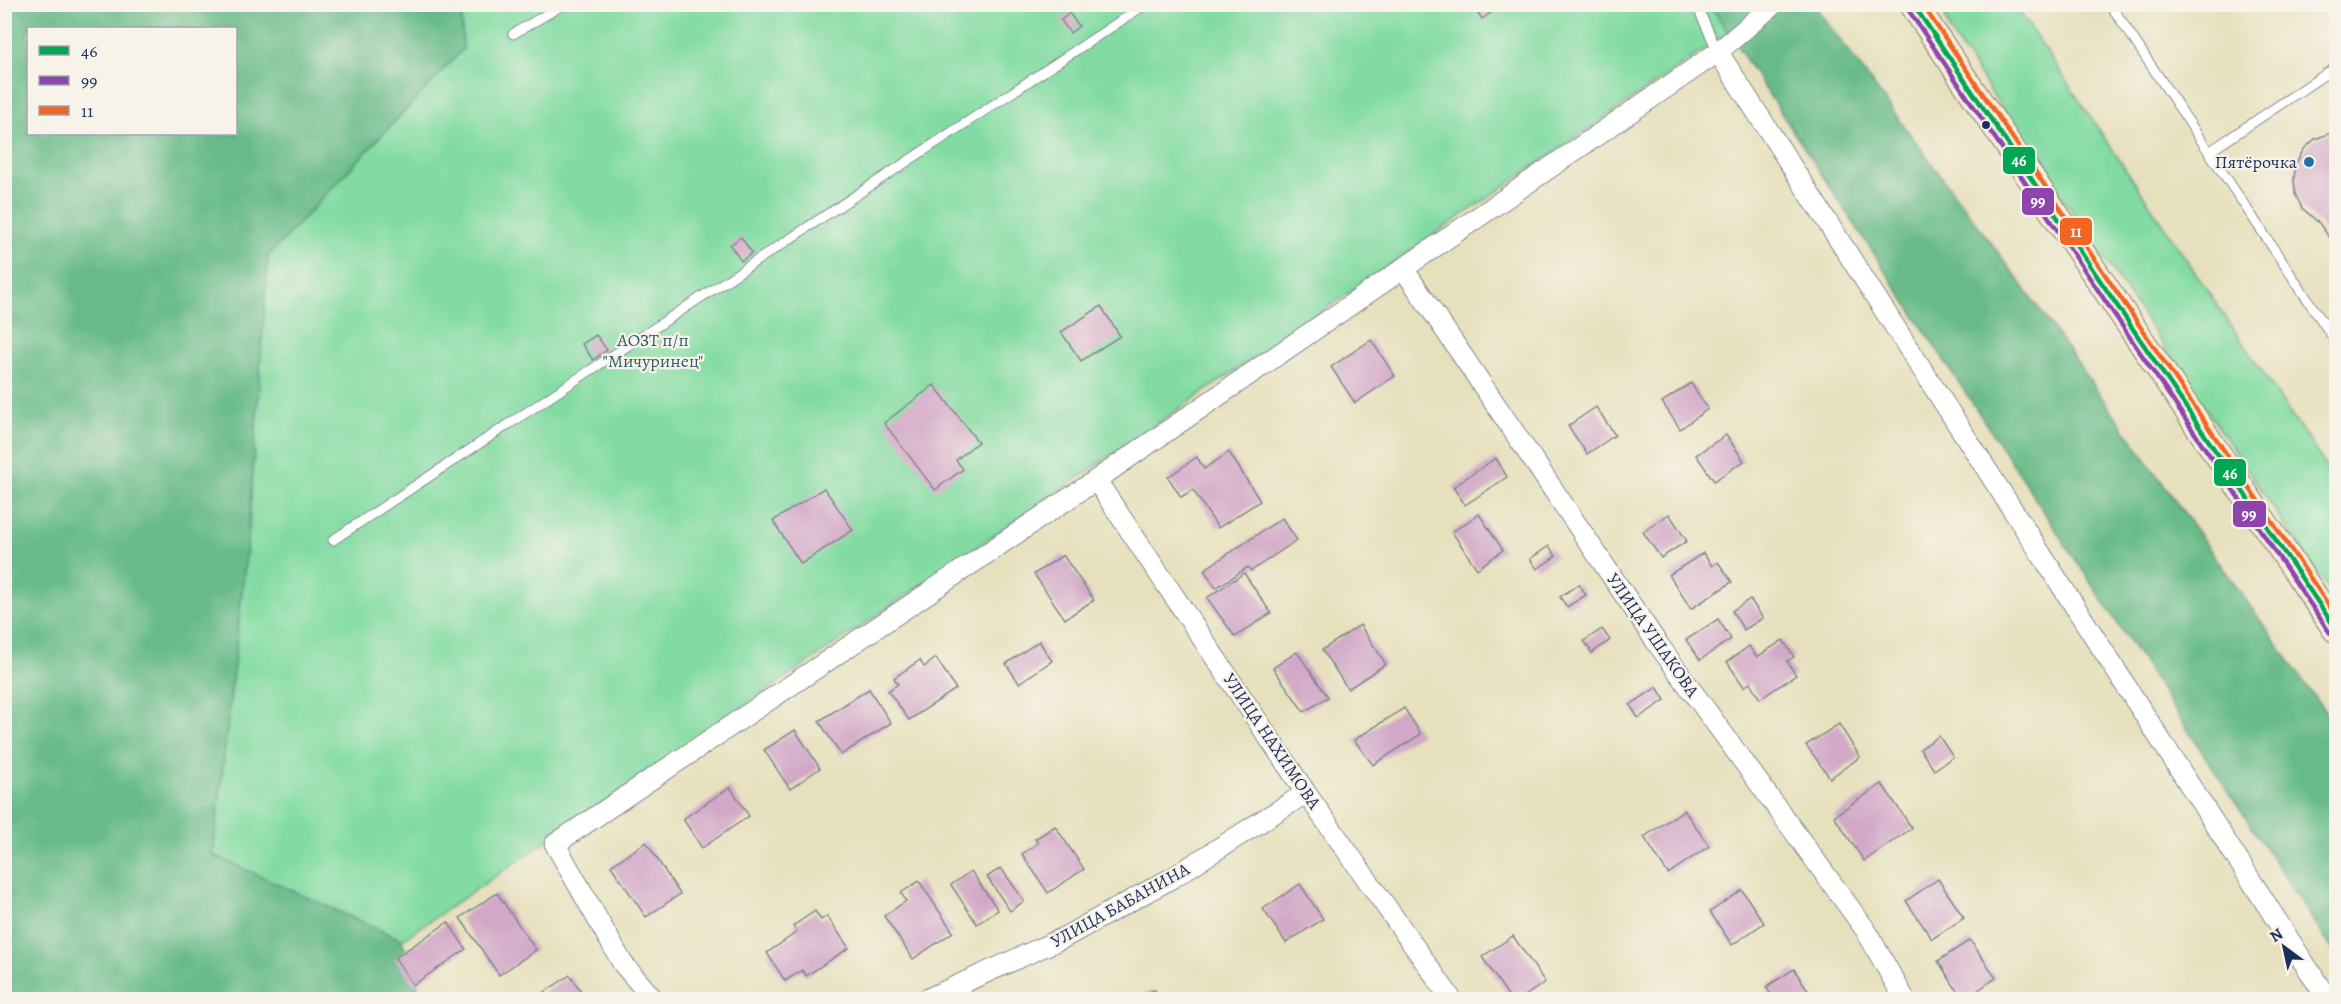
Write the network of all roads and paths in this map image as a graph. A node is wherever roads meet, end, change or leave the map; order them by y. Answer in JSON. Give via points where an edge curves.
{"nodes":[{"id":1,"x":564,"y":4,"type":"edge"},
{"id":2,"x":1146,"y":4,"type":"edge"},
{"id":3,"x":1696,"y":4,"type":"edge"},
{"id":4,"x":1774,"y":4,"type":"edge"},
{"id":5,"x":1913,"y":4,"type":"edge"},
{"id":6,"x":2110,"y":4,"type":"edge"},
{"id":7,"x":513,"y":34,"type":"dead end"},
{"id":8,"x":1718,"y":52,"type":"junction"},
{"id":9,"x":2337,"y":67,"type":"edge"},
{"id":10,"x":2209,"y":152,"type":"junction"},
{"id":11,"x":1402,"y":268,"type":"junction"},
{"id":12,"x":2337,"y":342,"type":"edge"},
{"id":13,"x":1096,"y":480,"type":"junction"},
{"id":14,"x":333,"y":540,"type":"dead end"},
{"id":15,"x":2337,"y":629,"type":"edge"},
{"id":16,"x":1306,"y":793,"type":"junction"},
{"id":17,"x":654,"y":999,"type":"edge"},
{"id":18,"x":925,"y":999,"type":"edge"},
{"id":19,"x":1452,"y":999,"type":"edge"},
{"id":20,"x":1905,"y":999,"type":"edge"},
{"id":21,"x":2328,"y":999,"type":"edge"}],
"edges":[{"from":1,"to":7,"type":"lane"},
{"from":2,"to":14,"type":"lane"},
{"from":3,"to":8,"type":"lane"},
{"from":4,"to":8,"type":"street"},
{"from":5,"to":15,"type":"main road"},
{"from":6,"to":10,"type":"lane"},
{"from":8,"to":11,"type":"street"},
{"from":8,"to":21,"type":"street"},
{"from":9,"to":10,"type":"lane"},
{"from":10,"to":12,"type":"lane"},
{"from":11,"to":13,"type":"street"},
{"from":11,"to":20,"type":"street","name":"УЛИЦА УШАКОВА","via":[[1655,640],[1865,929]]},
{"from":13,"to":16,"type":"street","name":"УЛИЦА НАХИМОВА"},
{"from":13,"to":17,"type":"street","via":[[555,844],[623,964]]},
{"from":16,"to":18,"type":"street","name":"УЛИЦА БАБАНИНА","via":[[1172,879],[1073,933]]},
{"from":16,"to":19,"type":"street","name":"УЛИЦА НАХИМОВА"}]}
